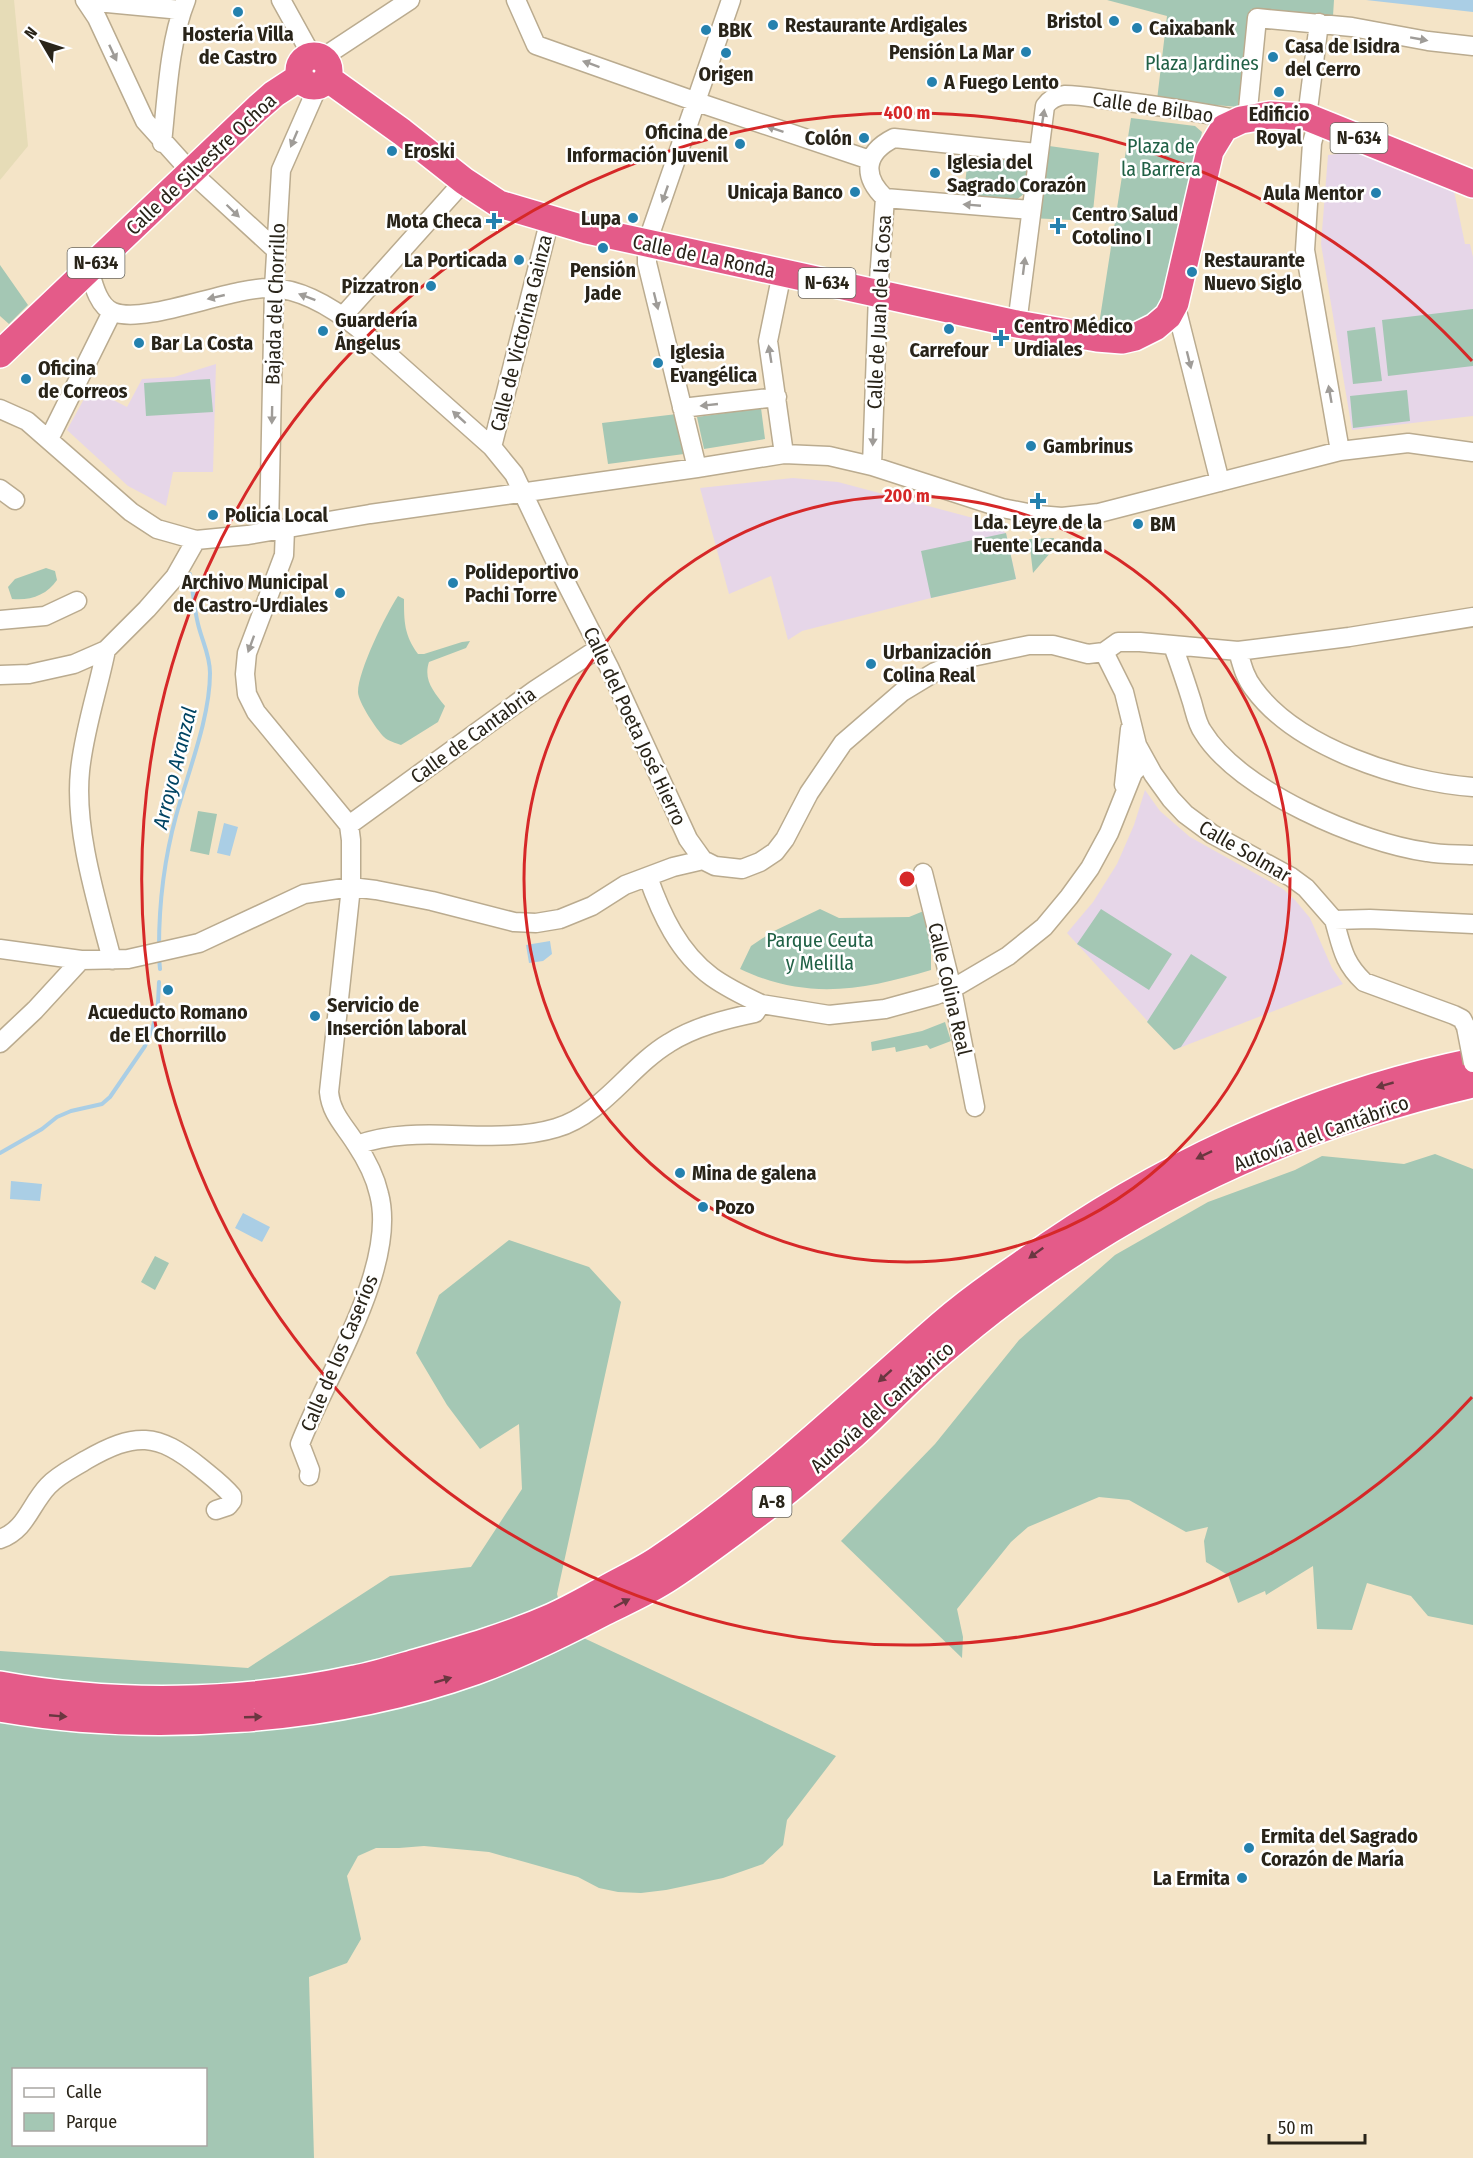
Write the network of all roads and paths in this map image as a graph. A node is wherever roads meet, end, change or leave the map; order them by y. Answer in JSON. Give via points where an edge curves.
{"nodes":[{"id":1,"x":86,"y":0,"type":"edge"},
{"id":2,"x":281,"y":0,"type":"edge"},
{"id":3,"x":410,"y":0,"type":"edge"},
{"id":4,"x":516,"y":0,"type":"edge"},
{"id":5,"x":731,"y":0,"type":"edge"},
{"id":6,"x":184,"y":5,"type":"edge"},
{"id":7,"x":385,"y":7,"type":"edge"},
{"id":8,"x":1319,"y":23,"type":"junction"},
{"id":9,"x":1473,"y":45,"type":"edge"},
{"id":10,"x":316,"y":71,"type":"junction"},
{"id":11,"x":697,"y":102,"type":"junction"},
{"id":12,"x":1312,"y":119,"type":"junction"},
{"id":13,"x":1238,"y":122,"type":"junction"},
{"id":14,"x":162,"y":143,"type":"junction"},
{"id":15,"x":1037,"y":153,"type":"junction"},
{"id":16,"x":870,"y":160,"type":"junction"},
{"id":17,"x":191,"y":172,"type":"junction"},
{"id":18,"x":464,"y":181,"type":"junction"},
{"id":19,"x":1473,"y":184,"type":"edge"},
{"id":20,"x":885,"y":198,"type":"junction"},
{"id":21,"x":1030,"y":210,"type":"junction"},
{"id":22,"x":550,"y":219,"type":"junction"},
{"id":23,"x":647,"y":243,"type":"junction"},
{"id":24,"x":276,"y":250,"type":"junction"},
{"id":25,"x":89,"y":269,"type":"junction"},
{"id":26,"x":782,"y":273,"type":"junction"},
{"id":27,"x":274,"y":288,"type":"junction"},
{"id":28,"x":878,"y":294,"type":"junction"},
{"id":29,"x":1175,"y":303,"type":"junction"},
{"id":30,"x":112,"y":312,"type":"junction"},
{"id":31,"x":343,"y":316,"type":"junction"},
{"id":32,"x":1017,"y":324,"type":"junction"},
{"id":33,"x":0,"y":354,"type":"edge"},
{"id":34,"x":777,"y":396,"type":"junction"},
{"id":35,"x":682,"y":408,"type":"junction"},
{"id":36,"x":0,"y":409,"type":"edge"},
{"id":37,"x":49,"y":439,"type":"junction"},
{"id":38,"x":492,"y":447,"type":"junction"},
{"id":39,"x":1340,"y":451,"type":"junction"},
{"id":40,"x":1473,"y":452,"type":"edge"},
{"id":41,"x":784,"y":454,"type":"junction"},
{"id":42,"x":872,"y":466,"type":"junction"},
{"id":43,"x":697,"y":468,"type":"junction"},
{"id":44,"x":1220,"y":482,"type":"junction"},
{"id":45,"x":0,"y":489,"type":"edge"},
{"id":46,"x":523,"y":493,"type":"junction"},
{"id":47,"x":15,"y":500,"type":"dead end"},
{"id":48,"x":277,"y":530,"type":"junction"},
{"id":49,"x":196,"y":540,"type":"junction"},
{"id":50,"x":76,"y":601,"type":"dead end"},
{"id":51,"x":1473,"y":617,"type":"edge"},
{"id":52,"x":0,"y":621,"type":"edge"},
{"id":53,"x":1173,"y":646,"type":"junction"},
{"id":54,"x":599,"y":648,"type":"junction"},
{"id":55,"x":106,"y":650,"type":"junction"},
{"id":56,"x":1238,"y":651,"type":"junction"},
{"id":57,"x":1104,"y":652,"type":"junction"},
{"id":58,"x":0,"y":675,"type":"edge"},
{"id":59,"x":1131,"y":720,"type":"junction"},
{"id":60,"x":1145,"y":759,"type":"junction"},
{"id":61,"x":1473,"y":787,"type":"edge"},
{"id":62,"x":1122,"y":798,"type":"junction"},
{"id":63,"x":349,"y":825,"type":"junction"},
{"id":64,"x":1473,"y":855,"type":"edge"},
{"id":65,"x":703,"y":860,"type":"junction"},
{"id":66,"x":923,"y":873,"type":"dead end"},
{"id":67,"x":648,"y":877,"type":"junction"},
{"id":68,"x":351,"y":887,"type":"junction"},
{"id":69,"x":1334,"y":920,"type":"junction"},
{"id":70,"x":1473,"y":924,"type":"edge"},
{"id":71,"x":0,"y":950,"type":"edge"},
{"id":72,"x":120,"y":959,"type":"junction"},
{"id":73,"x":81,"y":960,"type":"junction"},
{"id":74,"x":952,"y":989,"type":"junction"},
{"id":75,"x":760,"y":1004,"type":"junction"},
{"id":76,"x":0,"y":1043,"type":"edge"},
{"id":77,"x":1473,"y":1063,"type":"edge"},
{"id":78,"x":1473,"y":1084,"type":"edge"},
{"id":79,"x":975,"y":1107,"type":"dead end"},
{"id":80,"x":357,"y":1145,"type":"junction"},
{"id":81,"x":309,"y":1476,"type":"dead end"},
{"id":82,"x":216,"y":1510,"type":"dead end"},
{"id":83,"x":0,"y":1539,"type":"edge"},
{"id":84,"x":0,"y":1685,"type":"edge"},
{"id":85,"x":0,"y":1708,"type":"edge"}],
"edges":[{"from":1,"to":6,"type":"street"},
{"from":1,"to":14,"type":"street","one_way":true,"via":[[145,121]]},
{"from":2,"to":10,"type":"street"},
{"from":3,"to":7,"type":"street"},
{"from":11,"to":4,"type":"street","one_way":true,"via":[[536,45]]},
{"from":5,"to":11,"type":"street"},
{"from":6,"to":14,"type":"street","via":[[171,65]]},
{"from":7,"to":10,"type":"street"},
{"from":8,"to":9,"type":"street","one_way":true},
{"from":8,"to":12,"type":"street"},
{"from":8,"to":13,"type":"street","via":[[1257,18]]},
{"from":10,"to":17,"type":"highway","name":"Calle de Silvestre Ochoa","number":"N-634","via":[[274,94]]},
{"from":10,"to":18,"type":"highway","name":"Calle de La Ronda","number":"N-634","via":[[393,124]]},
{"from":10,"to":24,"type":"street","name":"Bajada del Chorrillo","one_way":true,"via":[[281,170]]},
{"from":16,"to":11,"type":"street","one_way":true},
{"from":11,"to":23,"type":"street","one_way":true},
{"from":12,"to":13,"type":"highway","number":"N-634","via":[[1270,115]]},
{"from":12,"to":19,"type":"highway","number":"N-634"},
{"from":39,"to":12,"type":"street","one_way":true,"via":[[1305,250]]},
{"from":15,"to":13,"type":"street","name":"Calle de Bilbao","one_way":true,"via":[[1045,106],[1053,97],[1065,95],[1160,106]]},
{"from":13,"to":29,"type":"highway","name":"Calle de La Ronda","number":"N-634","via":[[1210,151]]},
{"from":14,"to":17,"type":"street"},
{"from":15,"to":16,"type":"street","via":[[894,138],[875,151]]},
{"from":15,"to":21,"type":"street"},
{"from":16,"to":20,"type":"street","name":"Calle de Juan de la Cosa","via":[[870,177]]},
{"from":17,"to":24,"type":"street","one_way":true},
{"from":17,"to":25,"type":"highway","name":"Calle de Silvestre Ochoa","number":"N-634"},
{"from":18,"to":22,"type":"highway","name":"Calle de La Ronda","number":"N-634","via":[[499,204]]},
{"from":18,"to":31,"type":"street"},
{"from":21,"to":20,"type":"street","one_way":true},
{"from":20,"to":28,"type":"street","name":"Calle de Juan de la Cosa"},
{"from":32,"to":21,"type":"street","one_way":true},
{"from":22,"to":23,"type":"highway","name":"Calle de La Ronda","number":"N-634"},
{"from":22,"to":38,"type":"street","name":"Calle de Victorina Gainza"},
{"from":23,"to":26,"type":"highway","name":"Calle de La Ronda","number":"N-634"},
{"from":23,"to":35,"type":"street","one_way":true,"via":[[647,263]]},
{"from":24,"to":27,"type":"street","name":"Bajada del Chorrillo"},
{"from":25,"to":30,"type":"street","via":[[100,301]]},
{"from":25,"to":33,"type":"highway","name":"Calle de Silvestre Ochoa","number":"N-634"},
{"from":26,"to":28,"type":"highway","name":"Calle de La Ronda","number":"N-634"},
{"from":34,"to":26,"type":"street","one_way":true,"via":[[768,341]]},
{"from":27,"to":30,"type":"street","name":"Calle del Poeta José Hierro","one_way":true,"via":[[254,288],[149,312]]},
{"from":31,"to":27,"type":"street","name":"Calle del Poeta José Hierro","one_way":true,"via":[[315,300]]},
{"from":27,"to":48,"type":"street","name":"Bajada del Chorrillo","one_way":true},
{"from":28,"to":32,"type":"highway","name":"Calle de La Ronda","number":"N-634"},
{"from":28,"to":42,"type":"street","name":"Calle de Juan de la Cosa","one_way":true},
{"from":29,"to":32,"type":"highway","name":"Calle de La Ronda","number":"N-634","via":[[1155,327],[1122,340]]},
{"from":29,"to":44,"type":"street","one_way":true},
{"from":30,"to":37,"type":"street"},
{"from":38,"to":31,"type":"street","name":"Calle del Poeta José Hierro","one_way":true},
{"from":34,"to":35,"type":"street","one_way":true},
{"from":34,"to":41,"type":"street"},
{"from":35,"to":43,"type":"street"},
{"from":36,"to":37,"type":"street","via":[[27,421]]},
{"from":37,"to":49,"type":"street","via":[[132,512],[157,529]]},
{"from":38,"to":46,"type":"street","name":"Calle del Poeta José Hierro","via":[[514,474]]},
{"from":39,"to":40,"type":"street","via":[[1408,443]]},
{"from":39,"to":44,"type":"street"},
{"from":41,"to":42,"type":"street","via":[[829,456]]},
{"from":41,"to":43,"type":"street"},
{"from":42,"to":44,"type":"street","via":[[1002,508],[1062,517],[1099,513]]},
{"from":43,"to":46,"type":"street"},
{"from":45,"to":47,"type":"street"},
{"from":46,"to":48,"type":"street"},
{"from":46,"to":54,"type":"street","name":"Calle del Poeta José Hierro"},
{"from":48,"to":49,"type":"street"},
{"from":48,"to":63,"type":"street","one_way":true,"via":[[284,555],[247,653],[247,694],[256,712]]},
{"from":49,"to":55,"type":"street","via":[[175,577]]},
{"from":50,"to":52,"type":"street","via":[[45,616]]},
{"from":51,"to":56,"type":"street"},
{"from":53,"to":56,"type":"street"},
{"from":53,"to":57,"type":"street","via":[[1118,642]]},
{"from":53,"to":64,"type":"street","via":[[1201,730],[1227,761],[1254,782],[1360,836],[1428,852]]},
{"from":54,"to":63,"type":"street","name":"Calle de Cantabria"},
{"from":54,"to":65,"type":"street","name":"Calle del Poeta José Hierro","via":[[688,839]]},
{"from":55,"to":58,"type":"street","via":[[74,664],[29,674]]},
{"from":55,"to":72,"type":"street","via":[[80,771],[80,818]]},
{"from":56,"to":61,"type":"street","via":[[1253,689],[1292,726],[1374,766],[1430,782]]},
{"from":57,"to":59,"type":"street","name":"Calle Solmar","via":[[1124,692]]},
{"from":57,"to":65,"type":"street","via":[[1088,654],[1053,645],[1029,645],[972,657],[935,672],[902,692],[843,743],[775,852],[742,869],[715,866]]},
{"from":59,"to":60,"type":"street","name":"Calle Solmar"},
{"from":59,"to":62,"type":"street"},
{"from":60,"to":62,"type":"street","via":[[1133,772]]},
{"from":60,"to":69,"type":"street","name":"Calle Solmar","via":[[1170,799],[1185,814],[1212,834],[1292,877]]},
{"from":62,"to":74,"type":"street","via":[[1090,868],[1044,927],[1008,956]]},
{"from":63,"to":68,"type":"street","name":"Calle de los Caseríos"},
{"from":65,"to":67,"type":"street"},
{"from":66,"to":74,"type":"street","name":"Calle Colina Real"},
{"from":67,"to":68,"type":"street","via":[[561,919],[536,923],[514,922],[432,901]]},
{"from":67,"to":75,"type":"street","via":[[668,925],[686,950],[711,976]]},
{"from":68,"to":72,"type":"street","via":[[304,894],[199,943]]},
{"from":68,"to":80,"type":"street","name":"Calle de los Caseríos","via":[[329,1092],[335,1115]]},
{"from":69,"to":70,"type":"street"},
{"from":69,"to":77,"type":"street","bridge":true,"via":[[1344,958],[1364,982],[1462,1019]]},
{"from":71,"to":73,"type":"street"},
{"from":72,"to":73,"type":"street"},
{"from":73,"to":76,"type":"street"},
{"from":74,"to":75,"type":"street","via":[[885,1009],[829,1015]]},
{"from":74,"to":79,"type":"street","name":"Calle Colina Real"},
{"from":75,"to":80,"type":"street","via":[[755,1013],[717,1022],[669,1042],[602,1101],[557,1128],[514,1136],[400,1135]]},
{"from":77,"to":84,"type":"highway","name":"Autovía del Cantábrico","number":"A-8","one_way":true,"via":[[1361,1092],[1250,1132],[1097,1212],[944,1322],[734,1506],[658,1560],[555,1616],[476,1646],[355,1679],[245,1697],[116,1698],[35,1692]]},
{"from":85,"to":78,"type":"highway","name":"Autovía del Cantábrico","number":"A-8","one_way":true,"via":[[153,1722],[278,1716],[390,1695],[474,1671],[551,1640],[668,1579],[766,1508],[854,1434],[937,1356],[1028,1283],[1104,1233],[1257,1152],[1367,1112]]},
{"from":80,"to":81,"type":"street","name":"Calle de los Caseríos","via":[[376,1181],[382,1225],[367,1297],[300,1444]]},
{"from":82,"to":83,"type":"street","via":[[228,1506],[232,1496],[181,1452],[160,1442],[130,1440],[61,1475],[48,1486],[25,1522]]}]}
